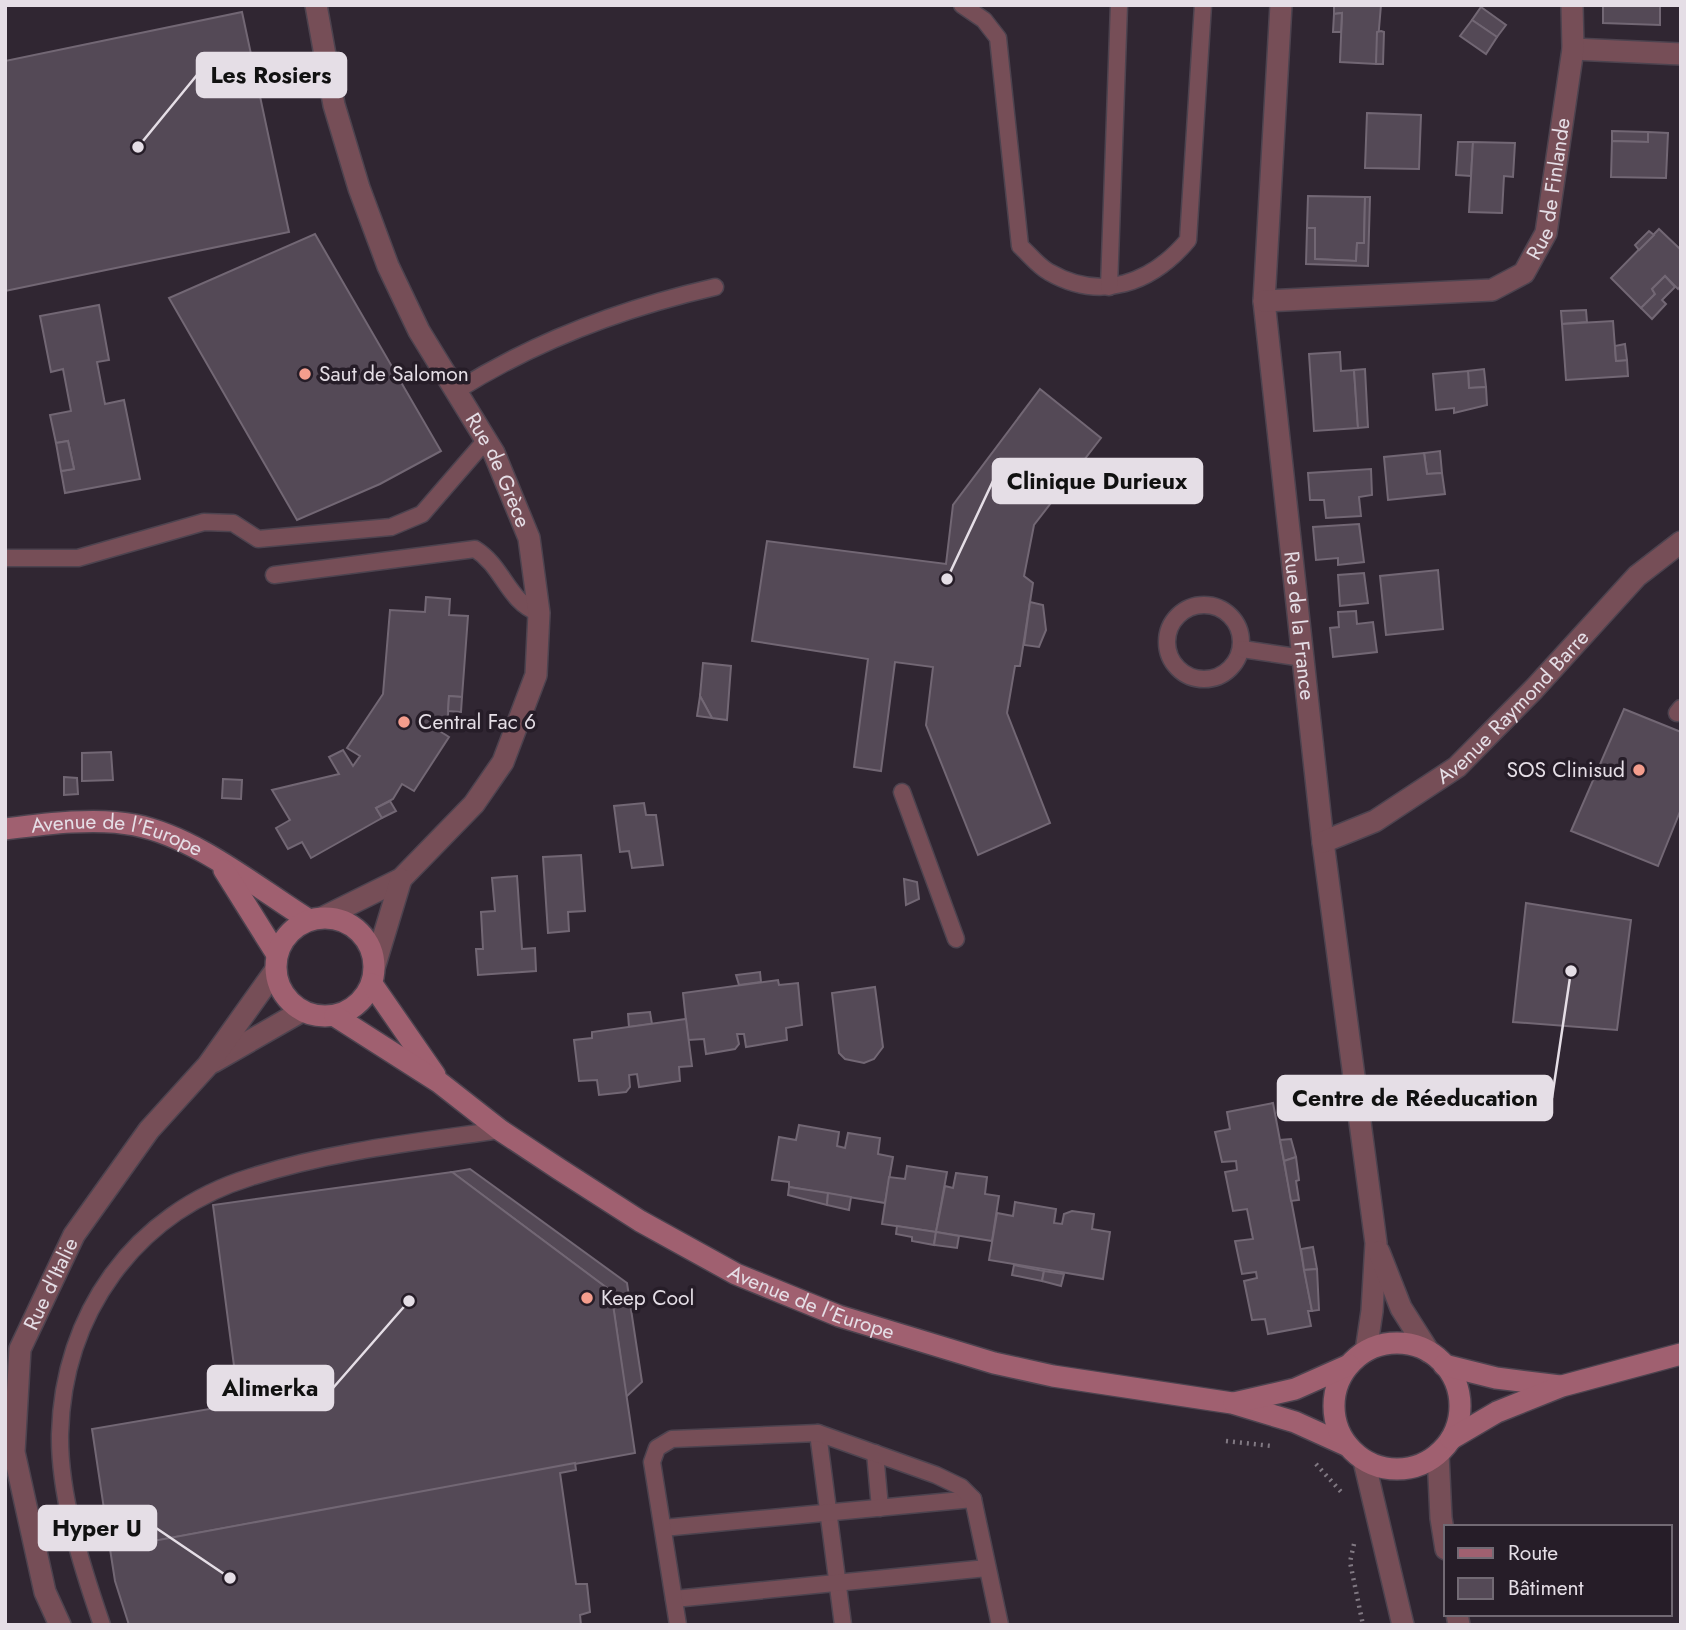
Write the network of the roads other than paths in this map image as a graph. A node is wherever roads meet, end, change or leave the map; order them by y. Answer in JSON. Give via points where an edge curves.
{"nodes":[{"id":1,"x":316,"y":5,"type":"edge"},
{"id":2,"x":962,"y":5,"type":"edge"},
{"id":3,"x":1119,"y":5,"type":"edge"},
{"id":4,"x":1203,"y":5,"type":"edge"},
{"id":5,"x":1281,"y":5,"type":"edge"},
{"id":6,"x":1572,"y":5,"type":"edge"},
{"id":7,"x":1573,"y":49,"type":"junction"},
{"id":8,"x":1681,"y":54,"type":"edge"},
{"id":9,"x":715,"y":287,"type":"dead end"},
{"id":10,"x":1109,"y":287,"type":"junction"},
{"id":11,"x":1264,"y":301,"type":"junction"},
{"id":12,"x":456,"y":391,"type":"junction"},
{"id":13,"x":486,"y":440,"type":"junction"},
{"id":14,"x":1681,"y":541,"type":"edge"},
{"id":15,"x":5,"y":558,"type":"edge"},
{"id":16,"x":274,"y":575,"type":"dead end"},
{"id":17,"x":540,"y":613,"type":"junction"},
{"id":18,"x":1242,"y":649,"type":"junction"},
{"id":19,"x":1303,"y":658,"type":"junction"},
{"id":20,"x":902,"y":792,"type":"dead end"},
{"id":21,"x":5,"y":829,"type":"edge"},
{"id":22,"x":1323,"y":842,"type":"junction"},
{"id":23,"x":221,"y":865,"type":"junction"},
{"id":24,"x":401,"y":879,"type":"junction"},
{"id":25,"x":316,"y":919,"type":"junction"},
{"id":26,"x":956,"y":939,"type":"dead end"},
{"id":27,"x":276,"y":962,"type":"junction"},
{"id":28,"x":373,"y":976,"type":"junction"},
{"id":29,"x":302,"y":1011,"type":"junction"},
{"id":30,"x":335,"y":1016,"type":"junction"},
{"id":31,"x":208,"y":1065,"type":"junction"},
{"id":32,"x":440,"y":1083,"type":"junction"},
{"id":33,"x":500,"y":1129,"type":"junction"},
{"id":34,"x":1376,"y":1243,"type":"junction"},
{"id":35,"x":1366,"y":1351,"type":"junction"},
{"id":36,"x":1681,"y":1354,"type":"edge"},
{"id":37,"x":1437,"y":1359,"type":"junction"},
{"id":38,"x":1349,"y":1365,"type":"junction"},
{"id":39,"x":1562,"y":1386,"type":"junction"},
{"id":40,"x":1232,"y":1403,"type":"junction"},
{"id":41,"x":818,"y":1433,"type":"junction"},
{"id":42,"x":1348,"y":1446,"type":"junction"},
{"id":43,"x":1444,"y":1447,"type":"junction"},
{"id":44,"x":875,"y":1453,"type":"junction"},
{"id":45,"x":1364,"y":1461,"type":"junction"},
{"id":46,"x":972,"y":1499,"type":"junction"},
{"id":47,"x":880,"y":1508,"type":"junction"},
{"id":48,"x":828,"y":1513,"type":"junction"},
{"id":49,"x":663,"y":1528,"type":"junction"},
{"id":50,"x":1444,"y":1537,"type":"edge"},
{"id":51,"x":987,"y":1568,"type":"junction"},
{"id":52,"x":838,"y":1583,"type":"junction"},
{"id":53,"x":674,"y":1600,"type":"junction"},
{"id":54,"x":60,"y":1625,"type":"edge"},
{"id":55,"x":102,"y":1625,"type":"edge"},
{"id":56,"x":678,"y":1625,"type":"edge"},
{"id":57,"x":843,"y":1625,"type":"edge"},
{"id":58,"x":1000,"y":1625,"type":"edge"},
{"id":59,"x":1403,"y":1625,"type":"edge"}],
"edges":[{"from":1,"to":12,"type":"street","name":"Rue de Grèce","via":[[334,106],[359,188],[419,331]]},
{"from":2,"to":10,"type":"lane","via":[[984,20],[998,38],[1020,246],[1048,271],[1084,286]]},
{"from":3,"to":10,"type":"lane"},
{"from":4,"to":10,"type":"lane","via":[[1188,240],[1170,262],[1136,282]]},
{"from":5,"to":11,"type":"street","name":"Rue de la France"},
{"from":6,"to":7,"type":"street","name":"Rue de Finlande"},
{"from":7,"to":8,"type":"street"},
{"from":7,"to":11,"type":"street","name":"Rue de Finlande","via":[[1546,233],[1524,273],[1492,290]]},
{"from":9,"to":12,"type":"lane","via":[[657,301],[555,339],[507,359]]},
{"from":11,"to":19,"type":"street","name":"Rue de la France"},
{"from":12,"to":13,"type":"street","name":"Rue de Grèce"},
{"from":13,"to":15,"type":"lane","via":[[422,514],[391,527],[258,539],[233,523],[204,522],[78,558]]},
{"from":13,"to":17,"type":"street","name":"Rue de Grèce","via":[[529,538]]},
{"from":14,"to":22,"type":"street","name":"Avenue Raymond Barre","via":[[1637,576],[1457,767],[1375,821]]},
{"from":16,"to":17,"type":"lane","via":[[475,549],[492,559],[516,598]]},
{"from":17,"to":24,"type":"street","name":"Rue de Grèce","via":[[536,675],[503,762],[474,803]]},
{"from":18,"to":18,"type":"lane","via":[[1228,672],[1203,681],[1178,671],[1165,649],[1170,622],[1191,606],[1217,606],[1237,624]]},
{"from":18,"to":19,"type":"lane"},
{"from":19,"to":22,"type":"street","name":"Rue de la France"},
{"from":20,"to":26,"type":"lane"},
{"from":21,"to":23,"type":"street","name":"Avenue de l'Europe","via":[[51,823],[133,824],[188,844]]},
{"from":22,"to":34,"type":"street","name":"Rue de la France"},
{"from":23,"to":25,"type":"street","name":"Avenue de l'Europe"},
{"from":23,"to":27,"type":"street","name":"Avenue de l'Europe"},
{"from":24,"to":25,"type":"street","name":"Rue de Grèce"},
{"from":24,"to":28,"type":"street","name":"Rue de Grèce"},
{"from":25,"to":27,"type":"street","via":[[295,927],[284,938]]},
{"from":25,"to":28,"type":"street","via":[[354,927],[365,938],[372,952]]},
{"from":27,"to":29,"type":"street","via":[[279,987]]},
{"from":27,"to":31,"type":"street","name":"Rue d'Italie"},
{"from":28,"to":30,"type":"street","via":[[364,998]]},
{"from":28,"to":32,"type":"street","name":"Avenue de l'Europe"},
{"from":29,"to":30,"type":"street"},
{"from":29,"to":31,"type":"street","name":"Rue d'Italie"},
{"from":30,"to":32,"type":"street","name":"Avenue de l'Europe"},
{"from":31,"to":54,"type":"street","name":"Rue d'Italie","via":[[149,1130],[74,1235],[20,1349],[14,1452],[45,1592]]},
{"from":32,"to":33,"type":"street","name":"Avenue de l'Europe"},
{"from":33,"to":40,"type":"street","name":"Avenue de l'Europe","via":[[640,1221],[725,1268],[839,1316],[994,1363]]},
{"from":33,"to":55,"type":"lane","via":[[330,1155],[248,1177],[174,1212],[125,1257],[89,1308],[67,1369],[60,1436],[72,1528]]},
{"from":34,"to":35,"type":"street","name":"Rue de la France"},
{"from":34,"to":37,"type":"street","name":"Rue de la France","via":[[1401,1308]]},
{"from":35,"to":37,"type":"street","via":[[1398,1344]]},
{"from":35,"to":38,"type":"street"},
{"from":36,"to":39,"type":"street"},
{"from":37,"to":39,"type":"street","via":[[1496,1378]]},
{"from":37,"to":43,"type":"street","via":[[1455,1382],[1460,1402],[1458,1421]]},
{"from":38,"to":40,"type":"street","name":"Avenue de l'Europe","via":[[1295,1389]]},
{"from":38,"to":42,"type":"street","via":[[1339,1380],[1334,1405],[1339,1431]]},
{"from":39,"to":43,"type":"street","via":[[1497,1412]]},
{"from":40,"to":42,"type":"street","name":"Avenue de l'Europe","via":[[1295,1422]]},
{"from":41,"to":44,"type":"lane"},
{"from":41,"to":48,"type":"lane"},
{"from":41,"to":49,"type":"lane","via":[[663,1441],[652,1462]]},
{"from":42,"to":45,"type":"street"},
{"from":43,"to":45,"type":"street","via":[[1421,1465],[1402,1469]]},
{"from":43,"to":50,"type":"street"},
{"from":44,"to":46,"type":"lane","via":[[950,1481]]},
{"from":44,"to":47,"type":"lane"},
{"from":45,"to":59,"type":"street"},
{"from":46,"to":47,"type":"lane"},
{"from":46,"to":51,"type":"lane"},
{"from":47,"to":48,"type":"lane"},
{"from":48,"to":49,"type":"lane"},
{"from":48,"to":52,"type":"lane"},
{"from":49,"to":53,"type":"lane"},
{"from":51,"to":52,"type":"lane"},
{"from":51,"to":58,"type":"lane"},
{"from":52,"to":53,"type":"lane"},
{"from":52,"to":57,"type":"lane"},
{"from":53,"to":56,"type":"lane"}]}
